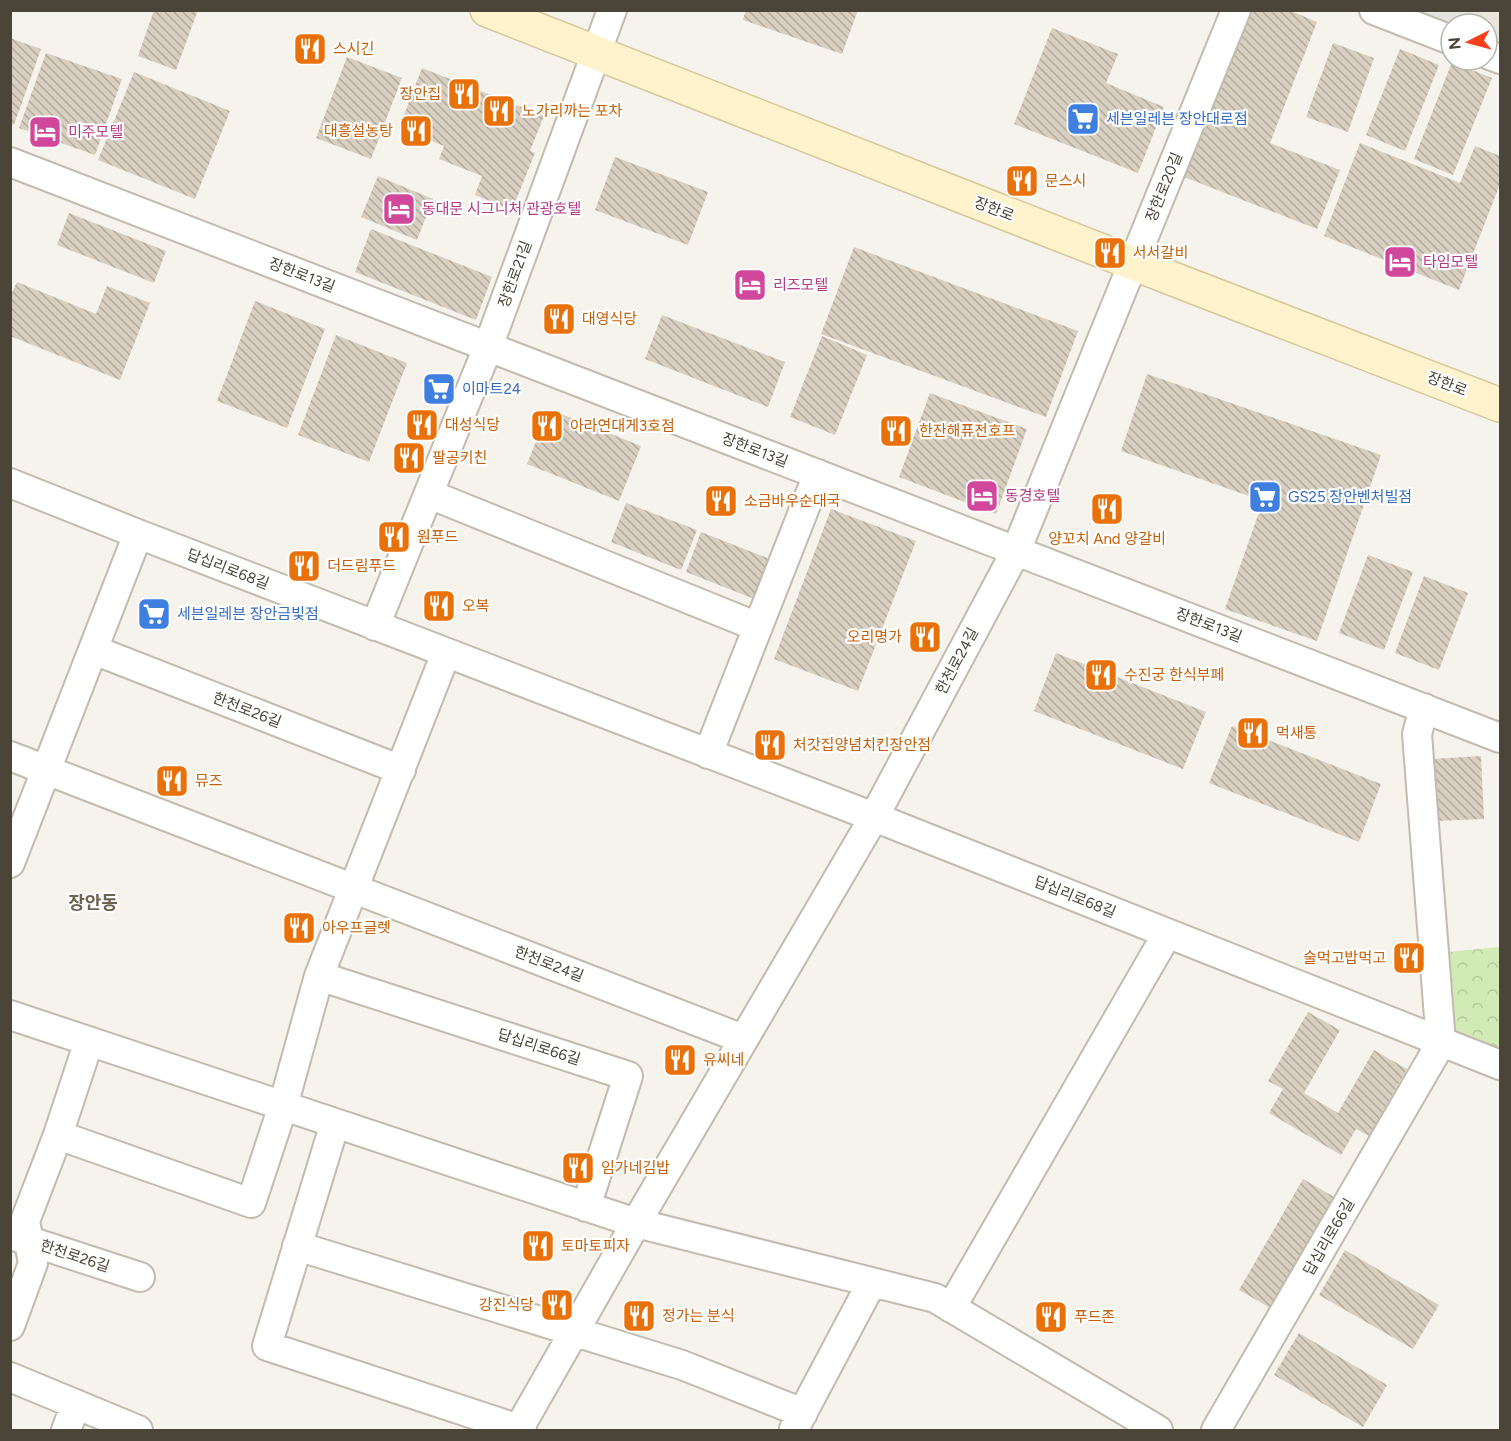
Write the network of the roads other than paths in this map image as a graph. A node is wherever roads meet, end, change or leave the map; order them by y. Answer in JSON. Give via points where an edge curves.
{"nodes":[{"id":1,"x":487,"y":10,"type":"edge"},
{"id":2,"x":612,"y":10,"type":"edge"},
{"id":3,"x":1236,"y":10,"type":"edge"},
{"id":4,"x":1374,"y":10,"type":"edge"},
{"id":5,"x":1437,"y":27,"type":"edge"},
{"id":6,"x":597,"y":53,"type":"junction"},
{"id":7,"x":10,"y":162,"type":"edge"},
{"id":8,"x":1132,"y":263,"type":"junction"},
{"id":9,"x":489,"y":347,"type":"junction"},
{"id":10,"x":1500,"y":405,"type":"edge"},
{"id":11,"x":818,"y":474,"type":"junction"},
{"id":12,"x":10,"y":483,"type":"edge"},
{"id":13,"x":429,"y":494,"type":"junction"},
{"id":14,"x":138,"y":534,"type":"junction"},
{"id":15,"x":1016,"y":551,"type":"junction"},
{"id":16,"x":375,"y":626,"type":"junction"},
{"id":17,"x":758,"y":627,"type":"junction"},
{"id":18,"x":93,"y":650,"type":"junction"},
{"id":19,"x":446,"y":653,"type":"junction"},
{"id":20,"x":1424,"y":708,"type":"junction"},
{"id":21,"x":1500,"y":738,"type":"edge"},
{"id":22,"x":708,"y":754,"type":"junction"},
{"id":23,"x":10,"y":756,"type":"edge"},
{"id":24,"x":47,"y":770,"type":"junction"},
{"id":25,"x":401,"y":770,"type":"junction"},
{"id":26,"x":874,"y":817,"type":"junction"},
{"id":27,"x":10,"y":863,"type":"edge"},
{"id":28,"x":354,"y":888,"type":"junction"},
{"id":29,"x":1167,"y":934,"type":"junction"},
{"id":30,"x":319,"y":976,"type":"junction"},
{"id":31,"x":10,"y":1015,"type":"edge"},
{"id":32,"x":743,"y":1039,"type":"junction"},
{"id":33,"x":89,"y":1041,"type":"junction"},
{"id":34,"x":1442,"y":1043,"type":"junction"},
{"id":35,"x":1500,"y":1065,"type":"edge"},
{"id":36,"x":283,"y":1106,"type":"junction"},
{"id":37,"x":335,"y":1124,"type":"junction"},
{"id":38,"x":58,"y":1135,"type":"junction"},
{"id":39,"x":586,"y":1207,"type":"junction"},
{"id":40,"x":636,"y":1223,"type":"junction"},
{"id":41,"x":20,"y":1238,"type":"edge"},
{"id":42,"x":297,"y":1246,"type":"junction"},
{"id":43,"x":140,"y":1277,"type":"dead end"},
{"id":44,"x":872,"y":1282,"type":"junction"},
{"id":45,"x":951,"y":1308,"type":"junction"},
{"id":46,"x":10,"y":1326,"type":"edge"},
{"id":47,"x":575,"y":1331,"type":"junction"},
{"id":48,"x":10,"y":1377,"type":"edge"},
{"id":49,"x":76,"y":1404,"type":"junction"},
{"id":50,"x":798,"y":1422,"type":"edge"},
{"id":51,"x":520,"y":1430,"type":"edge"},
{"id":52,"x":66,"y":1431,"type":"edge"},
{"id":53,"x":138,"y":1431,"type":"edge"},
{"id":54,"x":1158,"y":1431,"type":"edge"},
{"id":55,"x":1215,"y":1431,"type":"edge"}],
"edges":[{"from":1,"to":6,"type":"street","name":"장한로"},
{"from":2,"to":6,"type":"street","name":"장한로21길"},
{"from":3,"to":8,"type":"street","name":"장한로20길"},
{"from":4,"to":5,"type":"street"},
{"from":6,"to":8,"type":"street","name":"장한로"},
{"from":6,"to":9,"type":"street","name":"장한로21길"},
{"from":7,"to":9,"type":"street","name":"장한로13길"},
{"from":8,"to":10,"type":"street","name":"장한로"},
{"from":8,"to":15,"type":"street","name":"한천로24길"},
{"from":9,"to":11,"type":"street","name":"장한로13길"},
{"from":9,"to":13,"type":"street","name":"장한로21길"},
{"from":11,"to":15,"type":"street","name":"장한로13길"},
{"from":11,"to":17,"type":"street"},
{"from":12,"to":14,"type":"street","name":"답십리로68길"},
{"from":13,"to":16,"type":"street","name":"장한로21길"},
{"from":13,"to":17,"type":"street"},
{"from":14,"to":16,"type":"street","name":"답십리로68길"},
{"from":14,"to":18,"type":"street"},
{"from":15,"to":20,"type":"street","name":"장한로13길"},
{"from":15,"to":26,"type":"street","name":"한천로24길"},
{"from":16,"to":19,"type":"street","name":"답십리로68길"},
{"from":17,"to":22,"type":"street"},
{"from":18,"to":24,"type":"street"},
{"from":18,"to":25,"type":"street","name":"한천로26길"},
{"from":19,"to":22,"type":"street","name":"답십리로68길"},
{"from":19,"to":25,"type":"street"},
{"from":20,"to":21,"type":"street","name":"장한로13길"},
{"from":20,"to":34,"type":"street","via":[[1417,734]]},
{"from":22,"to":26,"type":"street","name":"답십리로68길"},
{"from":23,"to":24,"type":"street"},
{"from":24,"to":27,"type":"street"},
{"from":24,"to":28,"type":"street"},
{"from":25,"to":28,"type":"street"},
{"from":26,"to":29,"type":"street","name":"답십리로68길"},
{"from":26,"to":32,"type":"street","name":"한천로24길"},
{"from":28,"to":30,"type":"street"},
{"from":28,"to":32,"type":"street","name":"한천로24길"},
{"from":29,"to":34,"type":"street","name":"답십리로68길"},
{"from":29,"to":45,"type":"street"},
{"from":30,"to":36,"type":"street"},
{"from":30,"to":39,"type":"street","name":"답십리로66길","via":[[628,1076]]},
{"from":31,"to":33,"type":"street"},
{"from":32,"to":40,"type":"street","name":"한천로24길"},
{"from":33,"to":36,"type":"street"},
{"from":33,"to":38,"type":"street"},
{"from":34,"to":35,"type":"street","name":"답십리로68길"},
{"from":34,"to":55,"type":"street","name":"답십리로66길"},
{"from":36,"to":37,"type":"street"},
{"from":36,"to":38,"type":"street","via":[[251,1203]]},
{"from":37,"to":39,"type":"street"},
{"from":37,"to":42,"type":"street"},
{"from":38,"to":41,"type":"street"},
{"from":39,"to":40,"type":"street"},
{"from":40,"to":44,"type":"street"},
{"from":40,"to":47,"type":"street","name":"한천로24길"},
{"from":41,"to":43,"type":"street","name":"한천로26길"},
{"from":41,"to":46,"type":"street","via":[[33,1263]]},
{"from":42,"to":47,"type":"street"},
{"from":42,"to":51,"type":"street","name":"한천로24길","via":[[267,1346]]},
{"from":44,"to":45,"type":"street","via":[[935,1298]]},
{"from":44,"to":50,"type":"street"},
{"from":45,"to":54,"type":"street"},
{"from":47,"to":50,"type":"street","via":[[682,1365]]},
{"from":47,"to":51,"type":"street","name":"한천로24길"},
{"from":48,"to":49,"type":"street"},
{"from":49,"to":52,"type":"street"},
{"from":49,"to":53,"type":"street"}]}
